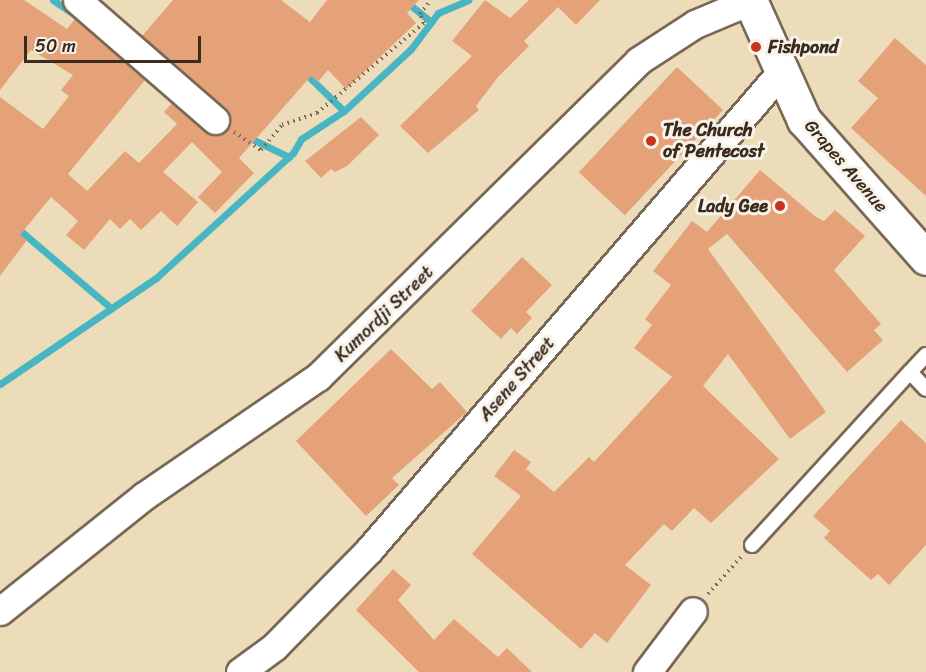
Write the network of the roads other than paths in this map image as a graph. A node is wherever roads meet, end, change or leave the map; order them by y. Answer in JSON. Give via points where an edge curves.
{"nodes":[{"id":1,"x":77,"y":0,"type":"edge"},
{"id":2,"x":751,"y":0,"type":"edge"},
{"id":3,"x":781,"y":72,"type":"junction"},
{"id":4,"x":215,"y":120,"type":"road end"},
{"id":5,"x":926,"y":258,"type":"edge"},
{"id":6,"x":926,"y":355,"type":"edge"},
{"id":7,"x":910,"y":372,"type":"junction"},
{"id":8,"x":926,"y":388,"type":"edge"},
{"id":9,"x":752,"y":545,"type":"road end"},
{"id":10,"x":0,"y":611,"type":"edge"},
{"id":11,"x":693,"y":611,"type":"road end"},
{"id":12,"x":240,"y":672,"type":"edge"},
{"id":13,"x":647,"y":672,"type":"edge"}],
"edges":[{"from":1,"to":4,"type":"street"},
{"from":2,"to":3,"type":"street","name":"Grapes Avenue"},
{"from":2,"to":10,"type":"street","name":"Kumordji Street","via":[[695,24],[638,61],[318,377],[144,496]]},
{"from":3,"to":5,"type":"street","name":"Grapes Avenue","via":[[804,120]]},
{"from":3,"to":12,"type":"street","name":"Asene Street","via":[[369,550],[274,647]]},
{"from":6,"to":7,"type":"lane"},
{"from":7,"to":8,"type":"lane"},
{"from":7,"to":9,"type":"lane"},
{"from":11,"to":13,"type":"street"}]}
